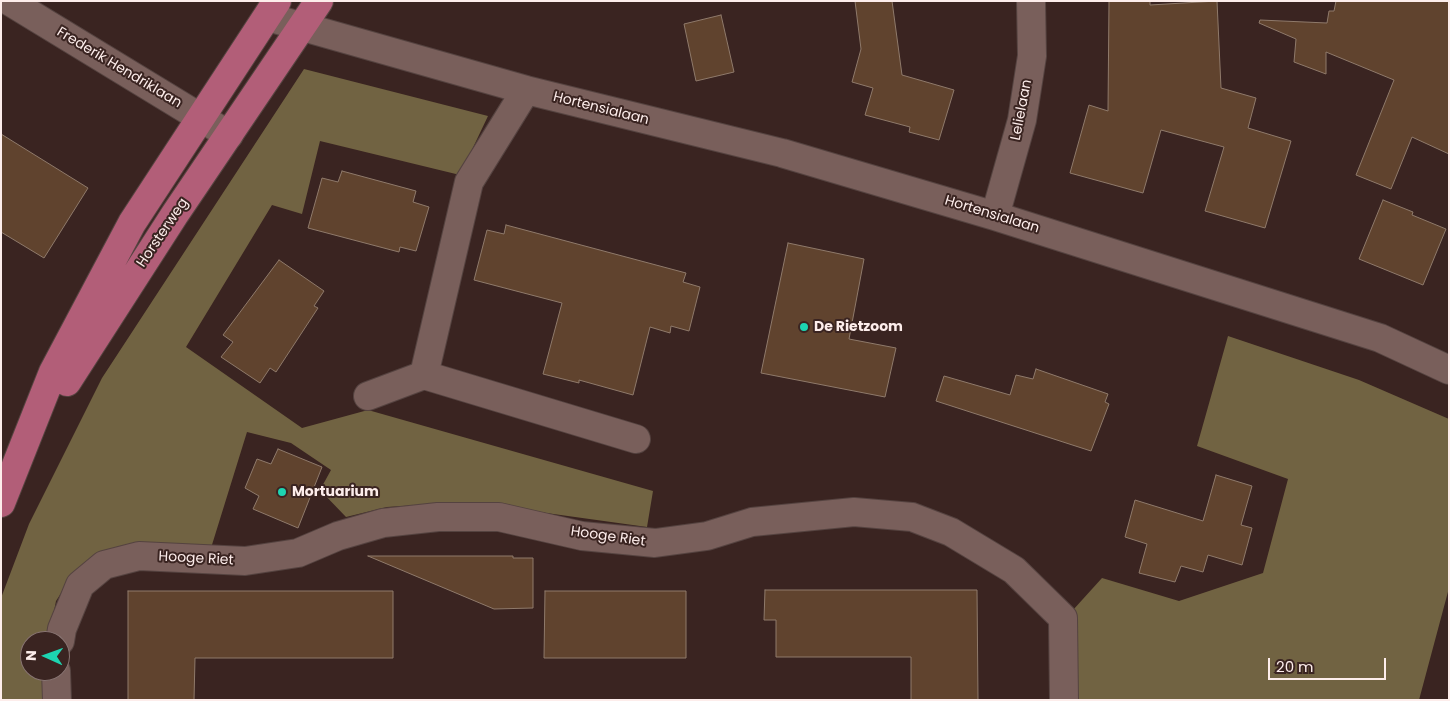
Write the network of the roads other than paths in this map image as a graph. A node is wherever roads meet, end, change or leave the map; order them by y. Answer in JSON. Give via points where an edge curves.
{"nodes":[{"id":1,"x":9,"y":1,"type":"edge"},
{"id":2,"x":319,"y":1,"type":"edge"},
{"id":3,"x":1031,"y":1,"type":"edge"},
{"id":4,"x":272,"y":9,"type":"edge"},
{"id":5,"x":303,"y":26,"type":"junction"},
{"id":6,"x":526,"y":90,"type":"junction"},
{"id":7,"x":200,"y":117,"type":"junction"},
{"id":8,"x":229,"y":135,"type":"junction"},
{"id":9,"x":995,"y":216,"type":"junction"},
{"id":10,"x":1449,"y":370,"type":"edge"},
{"id":11,"x":424,"y":375,"type":"junction"},
{"id":12,"x":368,"y":396,"type":"dead end"},
{"id":13,"x":636,"y":439,"type":"dead end"},
{"id":14,"x":14,"y":469,"type":"junction"},
{"id":15,"x":1,"y":503,"type":"edge"},
{"id":16,"x":62,"y":631,"type":"edge"},
{"id":17,"x":56,"y":681,"type":"edge"},
{"id":18,"x":57,"y":700,"type":"edge"},
{"id":19,"x":1064,"y":700,"type":"edge"}],
"edges":[{"from":1,"to":7,"type":"street","name":"Frederik Hendriklaan"},
{"from":2,"to":5,"type":"main road","name":"Horsterweg"},
{"from":3,"to":9,"type":"street","name":"Lelielaan","via":[[1032,56],[1022,120]]},
{"from":4,"to":5,"type":"street","name":"Hortensialaan"},
{"from":4,"to":7,"type":"main road","name":"Horsterweg"},
{"from":5,"to":6,"type":"street","name":"Hortensialaan"},
{"from":5,"to":8,"type":"main road","name":"Horsterweg"},
{"from":6,"to":9,"type":"street","name":"Hortensialaan","via":[[782,153]]},
{"from":6,"to":11,"type":"street","via":[[470,182]]},
{"from":7,"to":8,"type":"street","name":"Frederik Hendriklaan"},
{"from":7,"to":14,"type":"main road","name":"Horsterweg","via":[[132,223],[93,295],[53,372]]},
{"from":8,"to":14,"type":"main road","name":"Horsterweg","via":[[84,354]]},
{"from":9,"to":10,"type":"street","name":"Hortensialaan","via":[[1380,338]]},
{"from":11,"to":12,"type":"street"},
{"from":11,"to":13,"type":"street"},
{"from":14,"to":15,"type":"main road","name":"Horsterweg"},
{"from":16,"to":19,"type":"street","name":"Hooge Riet","via":[[80,585],[104,565],[139,556],[246,561],[298,553],[338,536],[383,523],[438,517],[499,517],[582,536],[655,543],[707,536],[752,522],[854,512],[912,517],[951,532],[1014,570],[1063,618]]},
{"from":17,"to":18,"type":"street"}]}
